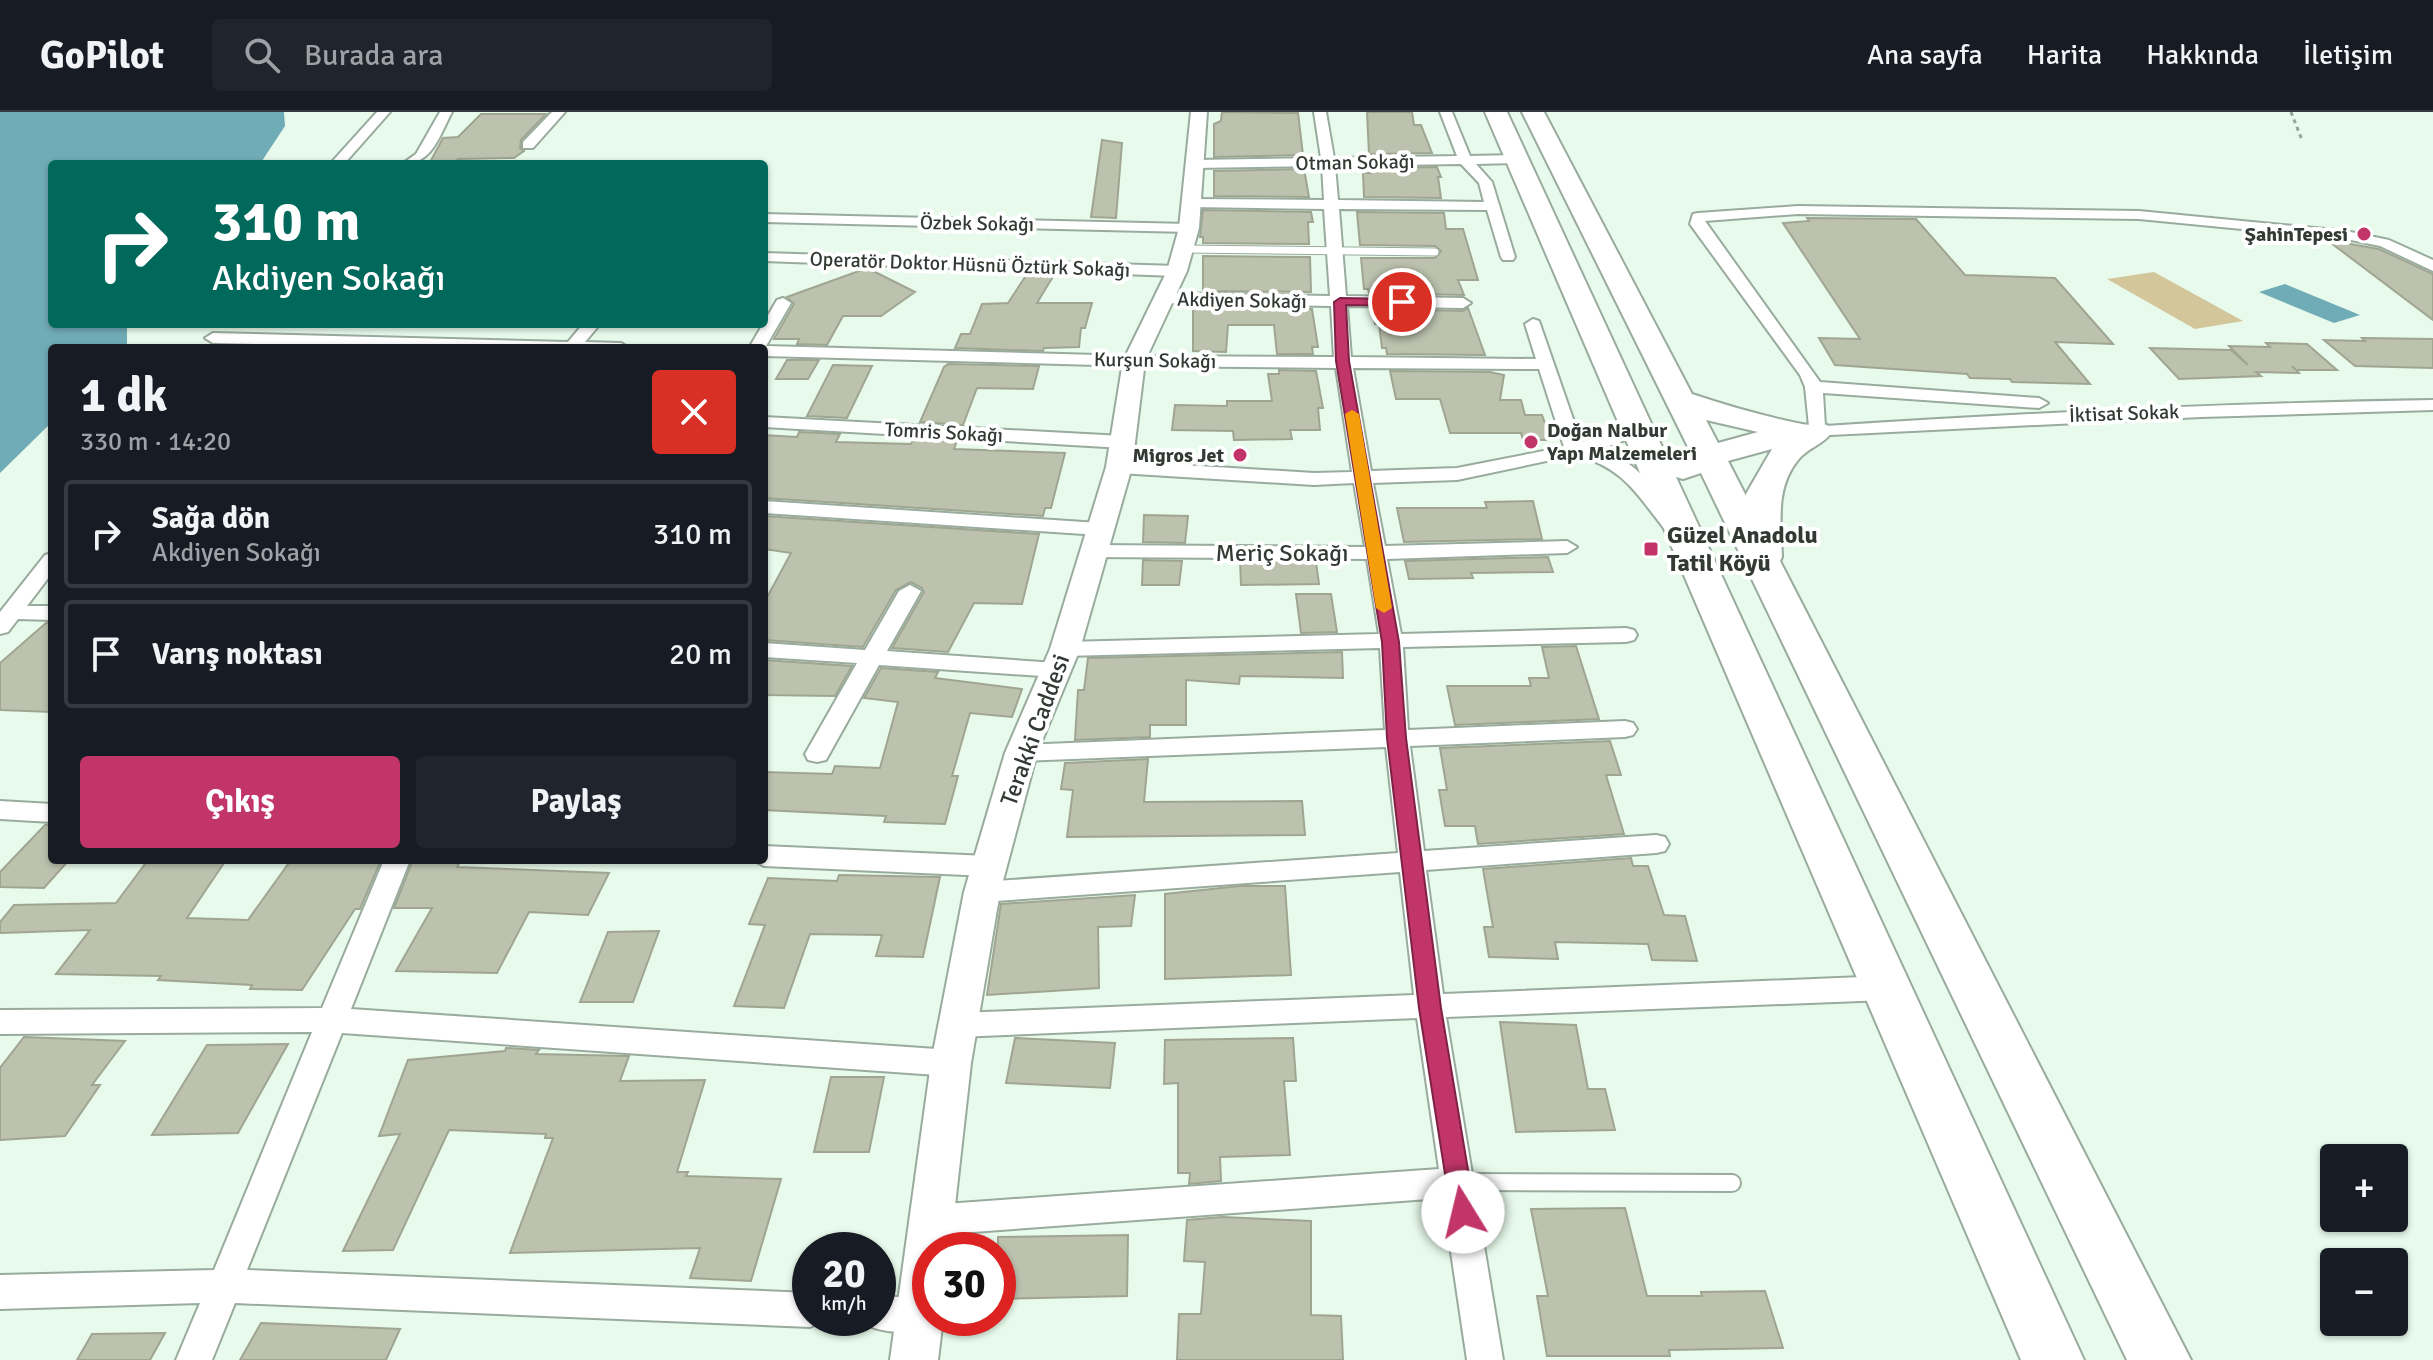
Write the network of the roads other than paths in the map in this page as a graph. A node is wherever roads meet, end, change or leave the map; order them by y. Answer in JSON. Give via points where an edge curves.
{"nodes":[{"id":1,"x":384,"y":112,"type":"edge"},
{"id":2,"x":446,"y":112,"type":"edge"},
{"id":3,"x":559,"y":112,"type":"edge"},
{"id":4,"x":1199,"y":112,"type":"edge"},
{"id":5,"x":1320,"y":112,"type":"edge"},
{"id":6,"x":1446,"y":112,"type":"edge"},
{"id":7,"x":1496,"y":112,"type":"edge"},
{"id":8,"x":1533,"y":112,"type":"edge"},
{"id":9,"x":528,"y":145,"type":"dead end"},
{"id":10,"x":1516,"y":159,"type":"junction"},
{"id":11,"x":341,"y":160,"type":"edge"},
{"id":12,"x":415,"y":160,"type":"edge"},
{"id":13,"x":1466,"y":161,"type":"junction"},
{"id":14,"x":1328,"y":162,"type":"junction"},
{"id":15,"x":1195,"y":164,"type":"junction"},
{"id":16,"x":1332,"y":205,"type":"junction"},
{"id":17,"x":1493,"y":206,"type":"junction"},
{"id":18,"x":768,"y":218,"type":"edge"},
{"id":19,"x":1181,"y":250,"type":"junction"},
{"id":20,"x":1336,"y":252,"type":"junction"},
{"id":21,"x":1435,"y":252,"type":"dead end"},
{"id":22,"x":768,"y":257,"type":"edge"},
{"id":23,"x":1508,"y":257,"type":"dead end"},
{"id":24,"x":2433,"y":266,"type":"edge"},
{"id":25,"x":1340,"y":302,"type":"junction"},
{"id":26,"x":783,"y":303,"type":"dead end"},
{"id":27,"x":1463,"y":303,"type":"dead end"},
{"id":28,"x":1533,"y":324,"type":"dead end"},
{"id":29,"x":589,"y":328,"type":"edge"},
{"id":30,"x":213,"y":338,"type":"dead end"},
{"id":31,"x":452,"y":344,"type":"edge"},
{"id":32,"x":575,"y":344,"type":"edge"},
{"id":33,"x":759,"y":344,"type":"edge"},
{"id":34,"x":768,"y":351,"type":"edge"},
{"id":35,"x":1134,"y":361,"type":"junction"},
{"id":36,"x":1343,"y":361,"type":"junction"},
{"id":37,"x":1546,"y":364,"type":"junction"},
{"id":38,"x":1814,"y":387,"type":"junction"},
{"id":39,"x":2433,"y":389,"type":"edge"},
{"id":40,"x":1678,"y":399,"type":"junction"},
{"id":41,"x":2433,"y":405,"type":"edge"},
{"id":42,"x":768,"y":422,"type":"edge"},
{"id":43,"x":1635,"y":425,"type":"junction"},
{"id":44,"x":1816,"y":432,"type":"junction"},
{"id":45,"x":1574,"y":450,"type":"junction"},
{"id":46,"x":1121,"y":455,"type":"junction"},
{"id":47,"x":1708,"y":457,"type":"junction"},
{"id":48,"x":1363,"y":478,"type":"junction"},
{"id":49,"x":1658,"y":482,"type":"junction"},
{"id":50,"x":768,"y":507,"type":"edge"},
{"id":51,"x":1096,"y":540,"type":"junction"},
{"id":52,"x":1685,"y":541,"type":"junction"},
{"id":53,"x":1567,"y":547,"type":"dead end"},
{"id":54,"x":1373,"y":553,"type":"junction"},
{"id":55,"x":48,"y":564,"type":"edge"},
{"id":56,"x":1764,"y":570,"type":"junction"},
{"id":57,"x":910,"y":591,"type":"dead end"},
{"id":58,"x":48,"y":614,"type":"edge"},
{"id":59,"x":6,"y":620,"type":"edge"},
{"id":60,"x":1626,"y":635,"type":"dead end"},
{"id":61,"x":1391,"y":642,"type":"junction"},
{"id":62,"x":768,"y":650,"type":"edge"},
{"id":63,"x":872,"y":658,"type":"junction"},
{"id":64,"x":1060,"y":659,"type":"junction"},
{"id":65,"x":1625,"y":729,"type":"dead end"},
{"id":66,"x":1397,"y":738,"type":"junction"},
{"id":67,"x":1021,"y":753,"type":"junction"},
{"id":68,"x":817,"y":754,"type":"dead end"},
{"id":69,"x":0,"y":810,"type":"edge"},
{"id":70,"x":48,"y":813,"type":"edge"},
{"id":71,"x":1656,"y":844,"type":"dead end"},
{"id":72,"x":768,"y":856,"type":"edge"},
{"id":73,"x":1412,"y":861,"type":"junction"},
{"id":74,"x":395,"y":864,"type":"edge"},
{"id":75,"x":985,"y":879,"type":"junction"},
{"id":76,"x":1886,"y":988,"type":"junction"},
{"id":77,"x":1430,"y":1008,"type":"junction"},
{"id":78,"x":333,"y":1020,"type":"junction"},
{"id":79,"x":0,"y":1022,"type":"edge"},
{"id":80,"x":958,"y":1025,"type":"junction"},
{"id":81,"x":951,"y":1063,"type":"junction"},
{"id":82,"x":1459,"y":1182,"type":"junction"},
{"id":83,"x":1732,"y":1183,"type":"dead end"},
{"id":84,"x":931,"y":1220,"type":"junction"},
{"id":85,"x":929,"y":1232,"type":"edge"},
{"id":86,"x":226,"y":1286,"type":"junction"},
{"id":87,"x":0,"y":1292,"type":"edge"},
{"id":88,"x":792,"y":1309,"type":"edge"},
{"id":89,"x":916,"y":1336,"type":"edge"},
{"id":90,"x":194,"y":1360,"type":"edge"},
{"id":91,"x":914,"y":1360,"type":"edge"},
{"id":92,"x":1485,"y":1360,"type":"edge"},
{"id":93,"x":2053,"y":1360,"type":"edge"},
{"id":94,"x":2160,"y":1360,"type":"edge"}],
"edges":[{"from":1,"to":11,"type":"street"},
{"from":2,"to":12,"type":"street"},
{"from":3,"to":9,"type":"street"},
{"from":4,"to":15,"type":"street","name":"Terakki Caddesi"},
{"from":5,"to":14,"type":"street"},
{"from":6,"to":13,"type":"street"},
{"from":7,"to":10,"type":"highway"},
{"from":8,"to":40,"type":"highway"},
{"from":10,"to":13,"type":"street","name":"Otman Sokağı"},
{"from":10,"to":43,"type":"highway"},
{"from":13,"to":14,"type":"street","name":"Otman Sokağı"},
{"from":13,"to":17,"type":"street","via":[[1485,182]]},
{"from":14,"to":15,"type":"street","name":"Otman Sokağı"},
{"from":14,"to":16,"type":"street"},
{"from":15,"to":19,"type":"street","name":"Terakki Caddesi"},
{"from":16,"to":17,"type":"street"},
{"from":16,"to":19,"type":"street"},
{"from":16,"to":20,"type":"street"},
{"from":17,"to":23,"type":"street"},
{"from":18,"to":19,"type":"street","name":"Özbek Sokağı"},
{"from":19,"to":20,"type":"lane"},
{"from":19,"to":22,"type":"street","name":"Operatör Doktor Hüsnü Öztürk Sokağı"},
{"from":19,"to":25,"type":"street","name":"Akdiyen Sokağı"},
{"from":19,"to":35,"type":"street","name":"Terakki Caddesi"},
{"from":20,"to":21,"type":"lane"},
{"from":20,"to":25,"type":"street"},
{"from":24,"to":38,"type":"street","via":[[2384,243],[2346,235],[2139,215],[1798,210],[1698,217],[1697,224]]},
{"from":25,"to":27,"type":"street","name":"Akdiyen Sokağı"},
{"from":25,"to":36,"type":"street"},
{"from":26,"to":33,"type":"street"},
{"from":28,"to":37,"type":"street"},
{"from":29,"to":32,"type":"street"},
{"from":30,"to":31,"type":"street"},
{"from":34,"to":35,"type":"street","name":"Kurşun Sokağı"},
{"from":35,"to":36,"type":"street","name":"Kurşun Sokağı"},
{"from":35,"to":46,"type":"street","name":"Terakki Caddesi"},
{"from":36,"to":37,"type":"street","name":"Kurşun Sokağı"},
{"from":36,"to":48,"type":"street"},
{"from":37,"to":45,"type":"street"},
{"from":38,"to":39,"type":"street","via":[[2026,403]]},
{"from":38,"to":44,"type":"street"},
{"from":40,"to":44,"type":"highway","via":[[1731,418]]},
{"from":40,"to":47,"type":"highway"},
{"from":41,"to":44,"type":"street","name":"İktisat Sokak","via":[[2027,417]]},
{"from":42,"to":46,"type":"street","name":"Tomris Sokağı"},
{"from":43,"to":45,"type":"street","name":"Tomris Sokağı","via":[[1614,439]]},
{"from":43,"to":49,"type":"highway"},
{"from":44,"to":47,"type":"highway","via":[[1767,438]]},
{"from":44,"to":56,"type":"highway","via":[[1785,453],[1763,494]]},
{"from":45,"to":48,"type":"street","name":"Tomris Sokağı","via":[[1457,474]]},
{"from":45,"to":52,"type":"street","via":[[1611,456]]},
{"from":46,"to":48,"type":"street","name":"Tomris Sokağı","via":[[1314,479]]},
{"from":46,"to":51,"type":"street","name":"Terakki Caddesi"},
{"from":47,"to":49,"type":"highway"},
{"from":47,"to":56,"type":"highway"},
{"from":48,"to":54,"type":"street"},
{"from":49,"to":52,"type":"highway"},
{"from":50,"to":51,"type":"street","name":"Meriç Sokağı"},
{"from":51,"to":54,"type":"street","name":"Meriç Sokağı"},
{"from":51,"to":64,"type":"street","name":"Terakki Caddesi"},
{"from":52,"to":76,"type":"highway"},
{"from":53,"to":54,"type":"street","name":"Meriç Sokağı"},
{"from":54,"to":61,"type":"street"},
{"from":55,"to":59,"type":"street"},
{"from":56,"to":94,"type":"highway"},
{"from":57,"to":63,"type":"street"},
{"from":58,"to":59,"type":"street"},
{"from":60,"to":61,"type":"street"},
{"from":61,"to":64,"type":"street"},
{"from":61,"to":66,"type":"street"},
{"from":62,"to":63,"type":"street"},
{"from":63,"to":64,"type":"street"},
{"from":63,"to":68,"type":"street"},
{"from":64,"to":67,"type":"street","name":"Terakki Caddesi"},
{"from":65,"to":66,"type":"street"},
{"from":66,"to":67,"type":"street"},
{"from":66,"to":73,"type":"street"},
{"from":67,"to":75,"type":"street","name":"Terakki Caddesi"},
{"from":69,"to":70,"type":"street"},
{"from":71,"to":73,"type":"street"},
{"from":72,"to":75,"type":"street"},
{"from":73,"to":75,"type":"street"},
{"from":73,"to":77,"type":"street"},
{"from":74,"to":78,"type":"street"},
{"from":75,"to":80,"type":"street","name":"Terakki Caddesi"},
{"from":76,"to":77,"type":"street"},
{"from":76,"to":93,"type":"highway"},
{"from":77,"to":80,"type":"street"},
{"from":77,"to":82,"type":"street"},
{"from":78,"to":79,"type":"street"},
{"from":78,"to":81,"type":"street"},
{"from":78,"to":86,"type":"street"},
{"from":80,"to":81,"type":"street","name":"Terakki Caddesi"},
{"from":81,"to":84,"type":"street","name":"Terakki Caddesi"},
{"from":82,"to":83,"type":"lane"},
{"from":82,"to":84,"type":"street"},
{"from":82,"to":92,"type":"street"},
{"from":84,"to":85,"type":"street","name":"Terakki Caddesi"},
{"from":86,"to":87,"type":"street"},
{"from":86,"to":88,"type":"street"},
{"from":86,"to":90,"type":"street"},
{"from":89,"to":91,"type":"street","name":"Terakki Caddesi"}]}
